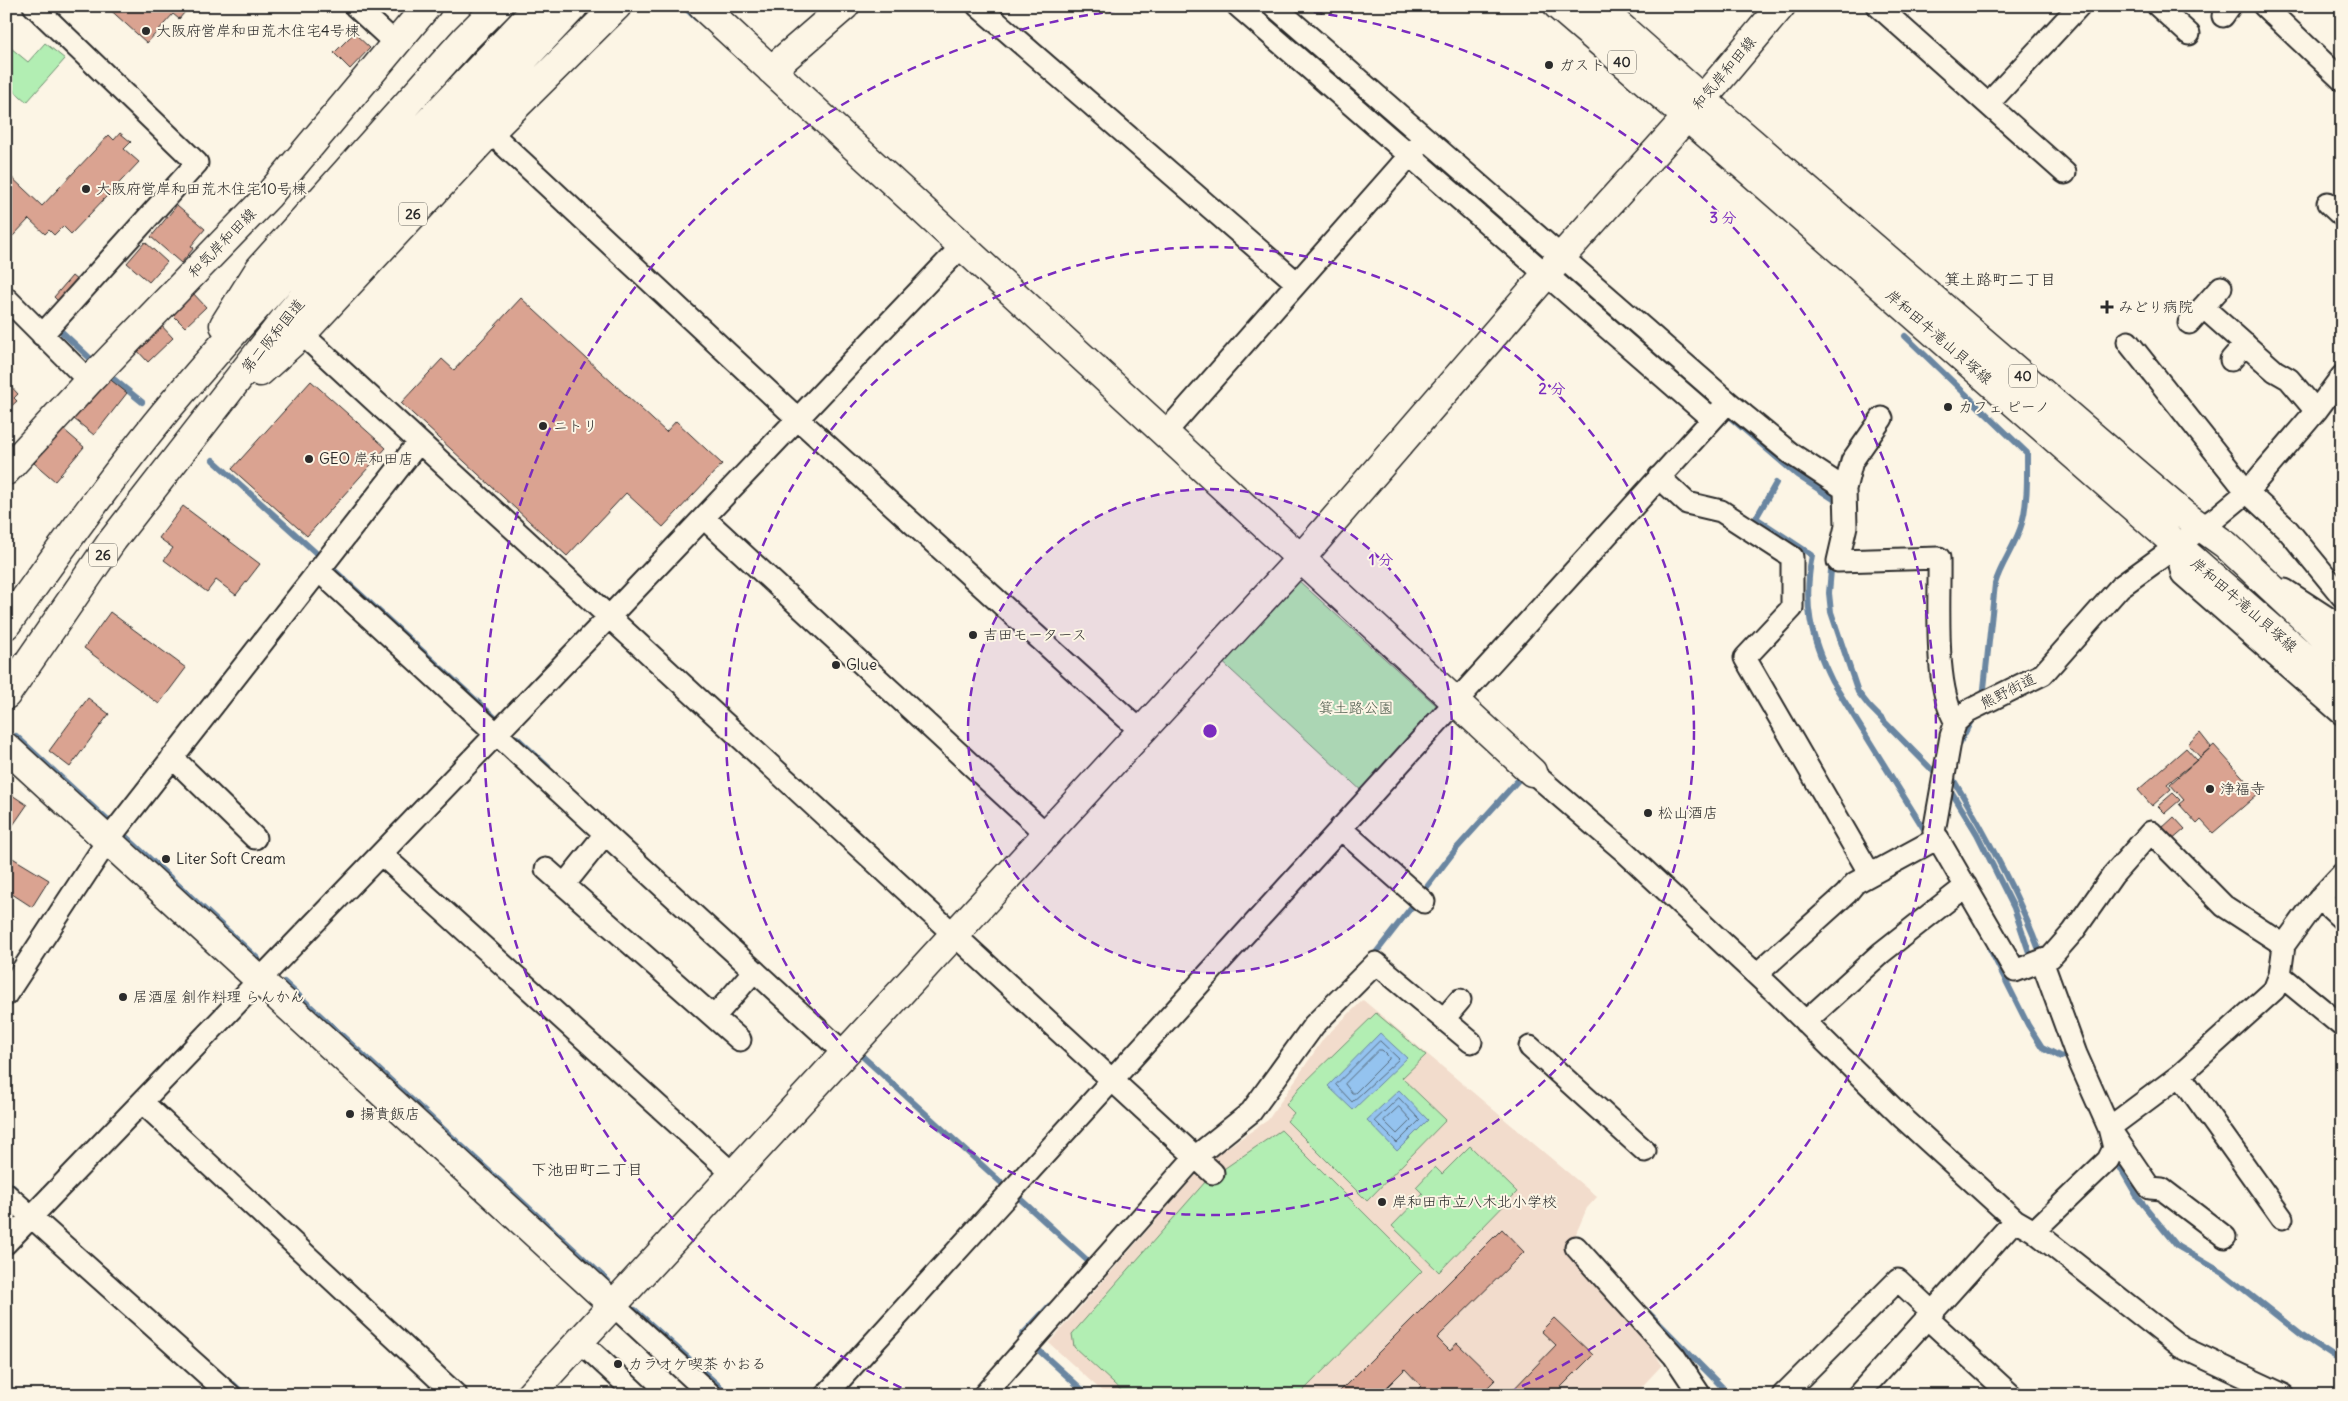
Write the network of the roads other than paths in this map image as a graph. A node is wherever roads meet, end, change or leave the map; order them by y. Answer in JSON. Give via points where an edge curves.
{"nodes":[{"id":1,"x":34,"y":6,"type":"edge"},
{"id":2,"x":355,"y":6,"type":"edge"},
{"id":3,"x":427,"y":6,"type":"edge"},
{"id":4,"x":498,"y":6,"type":"edge"},
{"id":5,"x":539,"y":6,"type":"edge"},
{"id":6,"x":574,"y":6,"type":"edge"},
{"id":7,"x":617,"y":6,"type":"edge"},
{"id":8,"x":702,"y":6,"type":"edge"},
{"id":9,"x":845,"y":6,"type":"edge"},
{"id":10,"x":978,"y":6,"type":"edge"},
{"id":11,"x":1238,"y":6,"type":"edge"},
{"id":12,"x":1274,"y":6,"type":"edge"},
{"id":13,"x":1558,"y":6,"type":"edge"},
{"id":14,"x":1596,"y":6,"type":"edge"},
{"id":15,"x":1781,"y":6,"type":"edge"},
{"id":16,"x":1878,"y":6,"type":"edge"},
{"id":17,"x":2078,"y":6,"type":"edge"},
{"id":18,"x":2158,"y":6,"type":"edge"},
{"id":19,"x":2264,"y":6,"type":"edge"},
{"id":20,"x":2189,"y":34,"type":"dead end"},
{"id":21,"x":395,"y":43,"type":"junction"},
{"id":22,"x":771,"y":70,"type":"junction"},
{"id":23,"x":2339,"y":73,"type":"edge"},
{"id":24,"x":1988,"y":104,"type":"junction"},
{"id":25,"x":1694,"y":109,"type":"junction"},
{"id":26,"x":490,"y":132,"type":"junction"},
{"id":27,"x":1418,"y":146,"type":"junction"},
{"id":28,"x":2065,"y":174,"type":"dead end"},
{"id":29,"x":962,"y":246,"type":"junction"},
{"id":30,"x":1554,"y":265,"type":"junction"},
{"id":31,"x":1297,"y":283,"type":"junction"},
{"id":32,"x":2221,"y":287,"type":"dead end"},
{"id":33,"x":6,"y":298,"type":"edge"},
{"id":34,"x":2203,"y":307,"type":"junction"},
{"id":35,"x":2189,"y":323,"type":"dead end"},
{"id":36,"x":302,"y":334,"type":"junction"},
{"id":37,"x":42,"y":336,"type":"junction"},
{"id":38,"x":2128,"y":342,"type":"dead end"},
{"id":39,"x":2245,"y":344,"type":"junction"},
{"id":40,"x":2231,"y":360,"type":"dead end"},
{"id":41,"x":2342,"y":376,"type":"edge"},
{"id":42,"x":89,"y":381,"type":"junction"},
{"id":43,"x":181,"y":394,"type":"junction"},
{"id":44,"x":1720,"y":410,"type":"junction"},
{"id":45,"x":2316,"y":410,"type":"junction"},
{"id":46,"x":1882,"y":418,"type":"dead end"},
{"id":47,"x":798,"y":419,"type":"junction"},
{"id":48,"x":206,"y":420,"type":"junction"},
{"id":49,"x":1165,"y":433,"type":"junction"},
{"id":50,"x":418,"y":442,"type":"junction"},
{"id":51,"x":6,"y":471,"type":"edge"},
{"id":52,"x":1659,"y":477,"type":"junction"},
{"id":53,"x":1845,"y":489,"type":"junction"},
{"id":54,"x":2247,"y":492,"type":"junction"},
{"id":55,"x":704,"y":518,"type":"junction"},
{"id":56,"x":2201,"y":529,"type":"junction"},
{"id":57,"x":2176,"y":546,"type":"junction"},
{"id":58,"x":1300,"y":558,"type":"junction"},
{"id":59,"x":318,"y":570,"type":"junction"},
{"id":60,"x":2257,"y":573,"type":"junction"},
{"id":61,"x":2342,"y":596,"type":"edge"},
{"id":62,"x":609,"y":618,"type":"junction"},
{"id":63,"x":6,"y":625,"type":"edge"},
{"id":64,"x":2342,"y":627,"type":"edge"},
{"id":65,"x":2342,"y":654,"type":"edge"},
{"id":66,"x":2342,"y":690,"type":"edge"},
{"id":67,"x":6,"y":695,"type":"edge"},
{"id":68,"x":1456,"y":701,"type":"junction"},
{"id":69,"x":2342,"y":714,"type":"edge"},
{"id":70,"x":1956,"y":722,"type":"junction"},
{"id":71,"x":1141,"y":731,"type":"junction"},
{"id":72,"x":497,"y":734,"type":"junction"},
{"id":73,"x":6,"y":746,"type":"edge"},
{"id":74,"x":172,"y":757,"type":"junction"},
{"id":75,"x":1532,"y":772,"type":"joint"},
{"id":76,"x":1340,"y":828,"type":"junction"},
{"id":77,"x":605,"y":834,"type":"junction"},
{"id":78,"x":1046,"y":834,"type":"junction"},
{"id":79,"x":255,"y":838,"type":"dead end"},
{"id":80,"x":1938,"y":838,"type":"junction"},
{"id":81,"x":108,"y":840,"type":"junction"},
{"id":82,"x":381,"y":854,"type":"junction"},
{"id":83,"x":546,"y":869,"type":"dead end"},
{"id":84,"x":1870,"y":874,"type":"junction"},
{"id":85,"x":2342,"y":874,"type":"edge"},
{"id":86,"x":564,"y":885,"type":"junction"},
{"id":87,"x":1966,"y":886,"type":"junction"},
{"id":88,"x":2319,"y":898,"type":"junction"},
{"id":89,"x":1424,"y":902,"type":"dead end"},
{"id":90,"x":2342,"y":919,"type":"edge"},
{"id":91,"x":953,"y":935,"type":"junction"},
{"id":92,"x":2284,"y":945,"type":"junction"},
{"id":93,"x":2036,"y":963,"type":"junction"},
{"id":94,"x":754,"y":971,"type":"junction"},
{"id":95,"x":1757,"y":974,"type":"junction"},
{"id":96,"x":2280,"y":975,"type":"junction"},
{"id":97,"x":260,"y":980,"type":"junction"},
{"id":98,"x":6,"y":995,"type":"edge"},
{"id":99,"x":1460,"y":1000,"type":"dead end"},
{"id":100,"x":714,"y":1017,"type":"junction"},
{"id":101,"x":1444,"y":1019,"type":"junction"},
{"id":102,"x":1805,"y":1022,"type":"junction"},
{"id":103,"x":2342,"y":1026,"type":"edge"},
{"id":104,"x":740,"y":1040,"type":"dead end"},
{"id":105,"x":1471,"y":1042,"type":"dead end"},
{"id":106,"x":1530,"y":1047,"type":"dead end"},
{"id":107,"x":844,"y":1053,"type":"junction"},
{"id":108,"x":2180,"y":1074,"type":"junction"},
{"id":109,"x":1111,"y":1080,"type":"junction"},
{"id":110,"x":142,"y":1102,"type":"junction"},
{"id":111,"x":2110,"y":1145,"type":"junction"},
{"id":112,"x":1645,"y":1151,"type":"dead end"},
{"id":113,"x":1195,"y":1157,"type":"junction"},
{"id":114,"x":733,"y":1174,"type":"junction"},
{"id":115,"x":1213,"y":1174,"type":"dead end"},
{"id":116,"x":6,"y":1194,"type":"edge"},
{"id":117,"x":31,"y":1216,"type":"junction"},
{"id":118,"x":2282,"y":1218,"type":"dead end"},
{"id":119,"x":2015,"y":1220,"type":"junction"},
{"id":120,"x":2034,"y":1231,"type":"junction"},
{"id":121,"x":2225,"y":1237,"type":"dead end"},
{"id":122,"x":6,"y":1243,"type":"edge"},
{"id":123,"x":1576,"y":1247,"type":"dead end"},
{"id":124,"x":613,"y":1305,"type":"junction"},
{"id":125,"x":1929,"y":1314,"type":"junction"},
{"id":126,"x":580,"y":1341,"type":"junction"},
{"id":127,"x":538,"y":1392,"type":"edge"},
{"id":128,"x":230,"y":1395,"type":"edge"},
{"id":129,"x":456,"y":1395,"type":"edge"},
{"id":130,"x":638,"y":1395,"type":"edge"},
{"id":131,"x":710,"y":1395,"type":"edge"},
{"id":132,"x":826,"y":1395,"type":"edge"},
{"id":133,"x":984,"y":1395,"type":"edge"},
{"id":134,"x":1700,"y":1395,"type":"edge"},
{"id":135,"x":1783,"y":1395,"type":"edge"},
{"id":136,"x":1858,"y":1395,"type":"edge"},
{"id":137,"x":2011,"y":1395,"type":"edge"},
{"id":138,"x":2284,"y":1395,"type":"edge"}],
"edges":[{"from":1,"to":37,"type":"street","via":[[197,163]]},
{"from":2,"to":21,"type":"street"},
{"from":3,"to":21,"type":"main road","name":"和気岸和田線"},
{"from":4,"to":43,"type":"main road","number":"26","via":[[260,268]]},
{"from":5,"to":43,"type":"main road","name":"第二阪和国道","number":"26","via":[[332,223]]},
{"from":6,"to":48,"type":"main road","name":"第二阪和国道","number":"26","via":[[352,240],[287,316]]},
{"from":7,"to":26,"type":"main road","number":"26"},
{"from":8,"to":22,"type":"main road"},
{"from":9,"to":22,"type":"main road"},
{"from":10,"to":31,"type":"street"},
{"from":11,"to":27,"type":"street"},
{"from":12,"to":27,"type":"street"},
{"from":13,"to":25,"type":"main road","name":"岸和田牛滝山貝塚線","number":"40"},
{"from":14,"to":25,"type":"main road","name":"岸和田牛滝山貝塚線","number":"40"},
{"from":15,"to":25,"type":"main road","name":"和気岸和田線"},
{"from":16,"to":24,"type":"street"},
{"from":17,"to":24,"type":"street"},
{"from":18,"to":20,"type":"street"},
{"from":19,"to":23,"type":"street"},
{"from":21,"to":42,"type":"main road","name":"和気岸和田線","via":[[268,196]]},
{"from":22,"to":29,"type":"main road"},
{"from":24,"to":28,"type":"street"},
{"from":25,"to":30,"type":"main road","name":"和気岸和田線"},
{"from":25,"to":56,"type":"main road","name":"岸和田牛滝山貝塚線","number":"40"},
{"from":25,"to":57,"type":"main road","name":"岸和田牛滝山貝塚線","number":"40","via":[[1745,167]]},
{"from":26,"to":36,"type":"main road","number":"26"},
{"from":26,"to":47,"type":"street"},
{"from":27,"to":30,"type":"street"},
{"from":27,"to":31,"type":"street"},
{"from":29,"to":47,"type":"street"},
{"from":29,"to":49,"type":"main road"},
{"from":30,"to":44,"type":"street"},
{"from":30,"to":58,"type":"main road","name":"和気岸和田線"},
{"from":31,"to":49,"type":"street"},
{"from":32,"to":34,"type":"street"},
{"from":33,"to":37,"type":"street"},
{"from":34,"to":35,"type":"street"},
{"from":34,"to":39,"type":"street"},
{"from":36,"to":48,"type":"main road","number":"26"},
{"from":36,"to":50,"type":"street"},
{"from":37,"to":42,"type":"street"},
{"from":38,"to":54,"type":"street"},
{"from":39,"to":40,"type":"street"},
{"from":39,"to":45,"type":"street","via":[[2289,379]]},
{"from":41,"to":45,"type":"street","name":"熊野街道"},
{"from":42,"to":51,"type":"main road","name":"和気岸和田線"},
{"from":43,"to":63,"type":"main road","name":"第二阪和国道","number":"26","via":[[78,525]]},
{"from":44,"to":52,"type":"street"},
{"from":44,"to":53,"type":"street"},
{"from":45,"to":54,"type":"street","name":"熊野街道"},
{"from":46,"to":53,"type":"street","via":[[1852,461]]},
{"from":47,"to":55,"type":"street"},
{"from":47,"to":71,"type":"street"},
{"from":48,"to":67,"type":"main road","name":"第二阪和国道","number":"26","via":[[112,541]]},
{"from":49,"to":58,"type":"main road"},
{"from":50,"to":59,"type":"street"},
{"from":50,"to":62,"type":"street"},
{"from":52,"to":68,"type":"street"},
{"from":52,"to":84,"type":"street","via":[[1687,504],[1721,511],[1792,558],[1792,608],[1745,658]]},
{"from":53,"to":70,"type":"street","via":[[1846,526],[1838,561],[1939,558],[1941,663],[1950,712]]},
{"from":54,"to":56,"type":"street","name":"熊野街道"},
{"from":54,"to":61,"type":"street","via":[[2287,529]]},
{"from":55,"to":62,"type":"street"},
{"from":55,"to":78,"type":"street"},
{"from":56,"to":57,"type":"street","name":"熊野街道"},
{"from":56,"to":60,"type":"main road","name":"岸和田牛滝山貝塚線","number":"40","via":[[2226,545]]},
{"from":57,"to":66,"type":"main road","name":"岸和田牛滝山貝塚線","number":"40"},
{"from":57,"to":69,"type":"street","via":[[2182,574]]},
{"from":57,"to":70,"type":"street","name":"熊野街道","via":[[2120,587],[2043,674],[1968,711]]},
{"from":58,"to":68,"type":"main road"},
{"from":58,"to":71,"type":"main road","name":"和気岸和田線"},
{"from":59,"to":72,"type":"street"},
{"from":59,"to":74,"type":"street"},
{"from":60,"to":64,"type":"street"},
{"from":60,"to":65,"type":"main road","name":"岸和田牛滝山貝塚線","number":"40"},
{"from":62,"to":72,"type":"street"},
{"from":62,"to":91,"type":"street"},
{"from":68,"to":75,"type":"main road"},
{"from":68,"to":76,"type":"street"},
{"from":70,"to":80,"type":"street","via":[[1934,832]]},
{"from":71,"to":78,"type":"main road","name":"和気岸和田線"},
{"from":72,"to":77,"type":"street"},
{"from":72,"to":82,"type":"street"},
{"from":73,"to":81,"type":"main road"},
{"from":74,"to":79,"type":"street"},
{"from":74,"to":81,"type":"street"},
{"from":75,"to":95,"type":"street","via":[[1624,851]]},
{"from":76,"to":89,"type":"street"},
{"from":76,"to":109,"type":"street"},
{"from":77,"to":86,"type":"street"},
{"from":77,"to":94,"type":"street"},
{"from":78,"to":91,"type":"main road","name":"和気岸和田線"},
{"from":80,"to":84,"type":"street"},
{"from":80,"to":87,"type":"street"},
{"from":81,"to":97,"type":"main road"},
{"from":81,"to":98,"type":"street"},
{"from":82,"to":97,"type":"street"},
{"from":82,"to":114,"type":"street"},
{"from":83,"to":86,"type":"street"},
{"from":84,"to":95,"type":"street","via":[[1855,883]]},
{"from":85,"to":88,"type":"street"},
{"from":86,"to":100,"type":"street"},
{"from":87,"to":93,"type":"street","via":[[2015,971]]},
{"from":87,"to":102,"type":"street","via":[[1881,953]]},
{"from":88,"to":90,"type":"street"},
{"from":88,"to":92,"type":"street"},
{"from":91,"to":107,"type":"main road","name":"和気岸和田線"},
{"from":91,"to":109,"type":"street"},
{"from":92,"to":93,"type":"street","via":[[2224,906],[2152,832],[2113,875],[2074,932],[2051,957]]},
{"from":92,"to":96,"type":"street"},
{"from":93,"to":111,"type":"street","via":[[2076,1054]]},
{"from":94,"to":100,"type":"street"},
{"from":94,"to":107,"type":"street"},
{"from":95,"to":102,"type":"street"},
{"from":96,"to":103,"type":"street"},
{"from":96,"to":108,"type":"street","via":[[2274,990]]},
{"from":97,"to":110,"type":"street"},
{"from":97,"to":124,"type":"main road"},
{"from":99,"to":101,"type":"street"},
{"from":100,"to":104,"type":"street"},
{"from":101,"to":105,"type":"street"},
{"from":101,"to":113,"type":"street","via":[[1376,963],[1314,1025],[1251,1112]]},
{"from":102,"to":119,"type":"street"},
{"from":106,"to":112,"type":"street"},
{"from":107,"to":114,"type":"main road","name":"和気岸和田線"},
{"from":108,"to":111,"type":"street"},
{"from":108,"to":118,"type":"street"},
{"from":109,"to":113,"type":"street"},
{"from":109,"to":132,"type":"street"},
{"from":110,"to":117,"type":"street"},
{"from":110,"to":129,"type":"street"},
{"from":111,"to":120,"type":"street"},
{"from":111,"to":121,"type":"street","via":[[2150,1188],[2162,1188]]},
{"from":113,"to":115,"type":"street"},
{"from":113,"to":133,"type":"street"},
{"from":114,"to":124,"type":"main road","name":"和気岸和田線"},
{"from":116,"to":117,"type":"street"},
{"from":117,"to":122,"type":"street"},
{"from":117,"to":128,"type":"street"},
{"from":119,"to":120,"type":"street"},
{"from":119,"to":125,"type":"street"},
{"from":120,"to":138,"type":"street","via":[[2182,1347]]},
{"from":123,"to":134,"type":"street","via":[[1674,1356]]},
{"from":124,"to":126,"type":"main road","name":"和気岸和田線"},
{"from":124,"to":131,"type":"street"},
{"from":125,"to":135,"type":"street","via":[[1898,1280]]},
{"from":125,"to":136,"type":"street"},
{"from":125,"to":137,"type":"street"},
{"from":126,"to":127,"type":"main road","name":"和気岸和田線"},
{"from":126,"to":130,"type":"street"}]}
